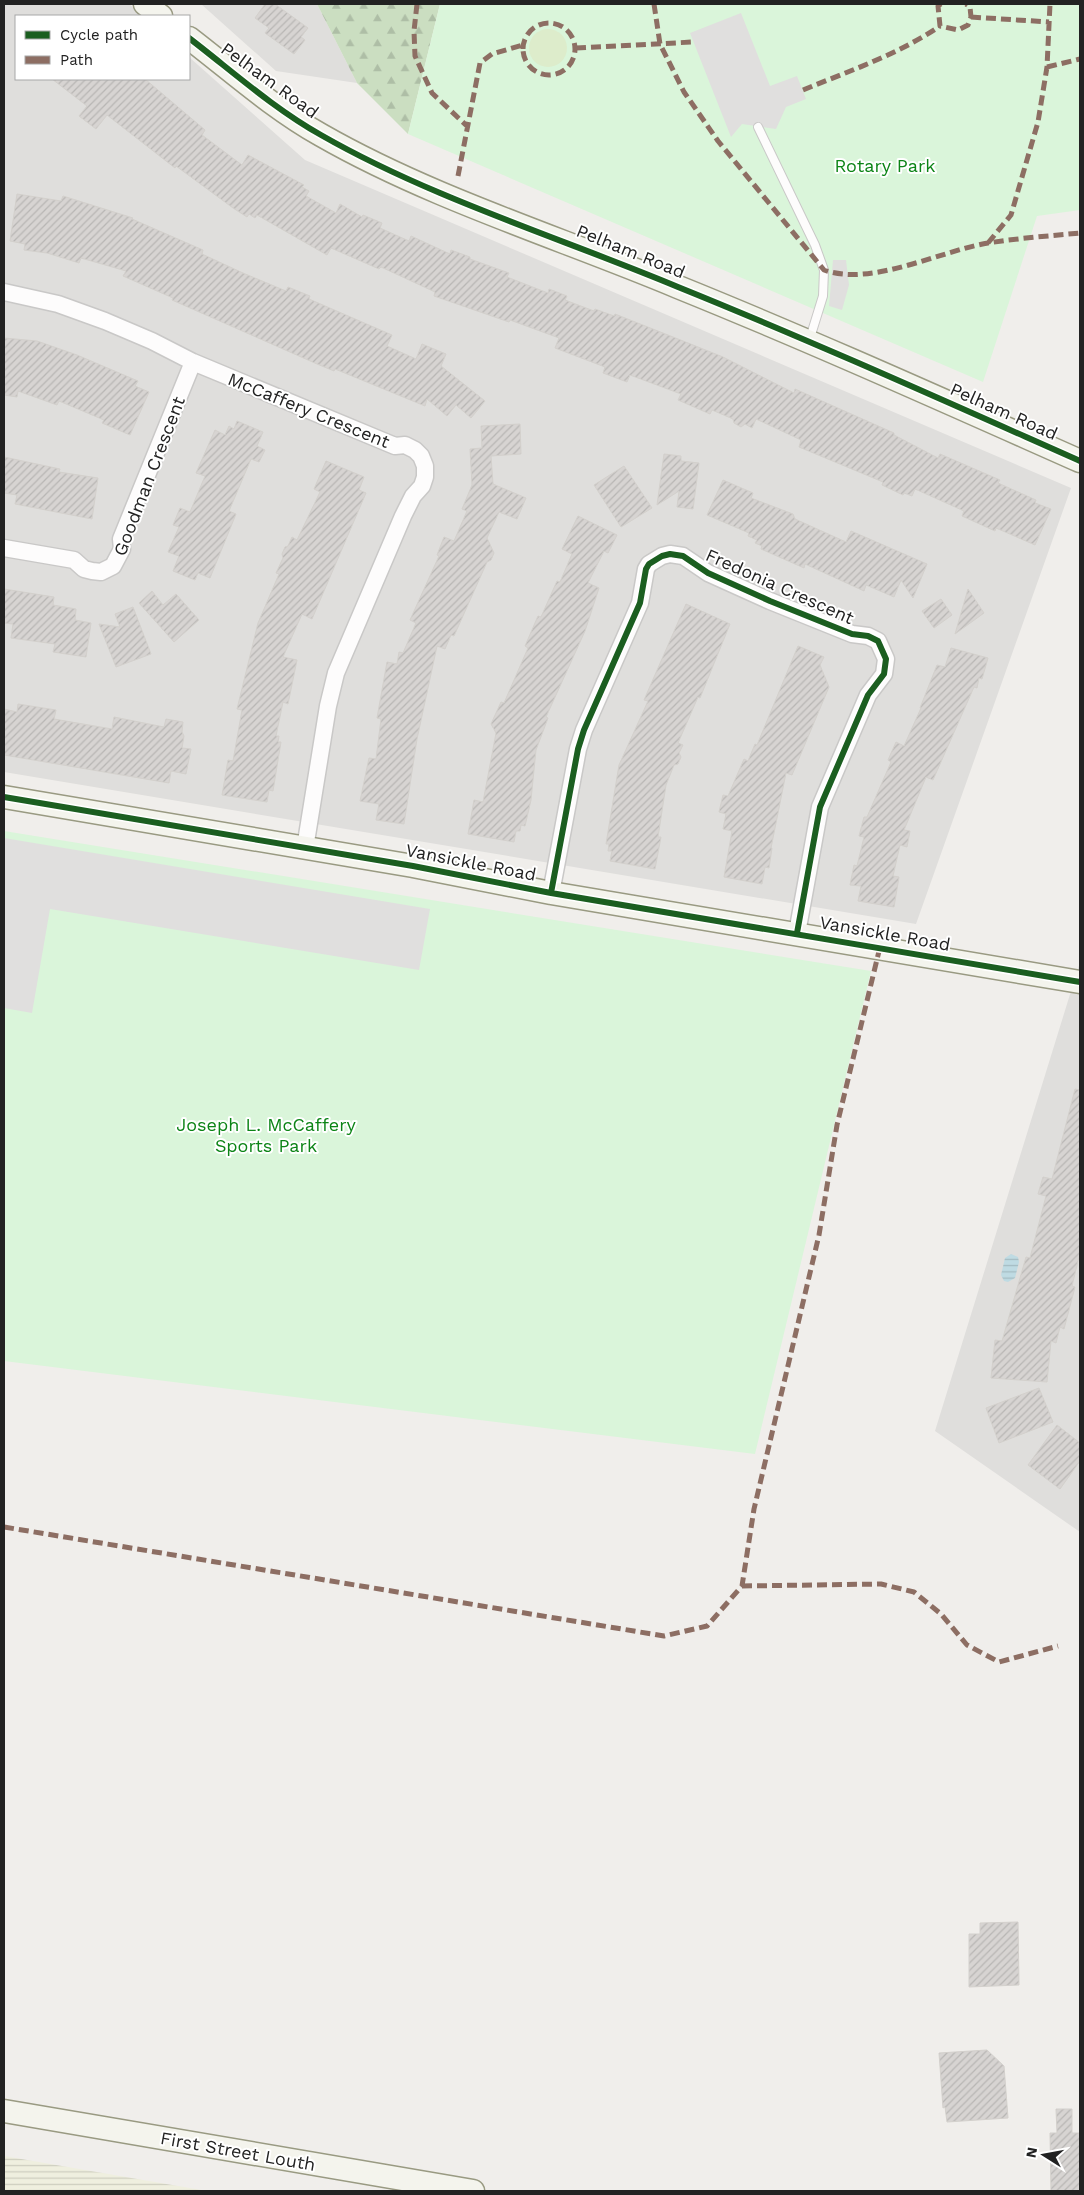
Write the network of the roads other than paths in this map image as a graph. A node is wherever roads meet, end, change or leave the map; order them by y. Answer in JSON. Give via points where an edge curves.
{"nodes":[{"id":1,"x":145,"y":4,"type":"edge"},
{"id":2,"x":160,"y":15,"type":"edge"},
{"id":3,"x":190,"y":39,"type":"edge"},
{"id":4,"x":758,"y":127,"type":"dead end"},
{"id":5,"x":4,"y":292,"type":"edge"},
{"id":6,"x":809,"y":340,"type":"junction"},
{"id":7,"x":193,"y":362,"type":"junction"},
{"id":8,"x":1080,"y":462,"type":"edge"},
{"id":9,"x":4,"y":548,"type":"edge"},
{"id":10,"x":4,"y":797,"type":"edge"},
{"id":11,"x":305,"y":848,"type":"junction"},
{"id":12,"x":551,"y":892,"type":"junction"},
{"id":13,"x":797,"y":933,"type":"junction"},
{"id":14,"x":1080,"y":982,"type":"edge"},
{"id":15,"x":4,"y":2111,"type":"edge"},
{"id":16,"x":473,"y":2191,"type":"edge"}],
"edges":[{"from":1,"to":2,"type":"street"},
{"from":3,"to":6,"type":"street","name":"Pelham Road","via":[[284,112],[354,153],[427,187]]},
{"from":4,"to":6,"type":"lane","via":[[824,270],[823,296]]},
{"from":5,"to":7,"type":"street","name":"McCaffery Crescent","via":[[58,304],[98,318]]},
{"from":6,"to":8,"type":"street","name":"Pelham Road"},
{"from":7,"to":9,"type":"street","name":"Goodman Crescent","via":[[113,566],[101,572],[92,571],[74,560]]},
{"from":7,"to":11,"type":"street","name":"McCaffery Crescent","via":[[395,446],[411,447],[421,456],[425,466],[422,486],[403,516],[336,673]]},
{"from":10,"to":11,"type":"street","name":"Vansickle Road"},
{"from":11,"to":12,"type":"street","name":"Vansickle Road"},
{"from":12,"to":13,"type":"street","name":"Vansickle Road"},
{"from":12,"to":13,"type":"street","name":"Fredonia Crescent","via":[[584,730],[640,603],[646,569],[655,559],[676,554],[708,573],[770,601],[852,634],[874,638],[884,653],[884,674],[868,695],[820,807]]},
{"from":13,"to":14,"type":"street","name":"Vansickle Road"},
{"from":15,"to":16,"type":"street","name":"First Street Louth"}]}
